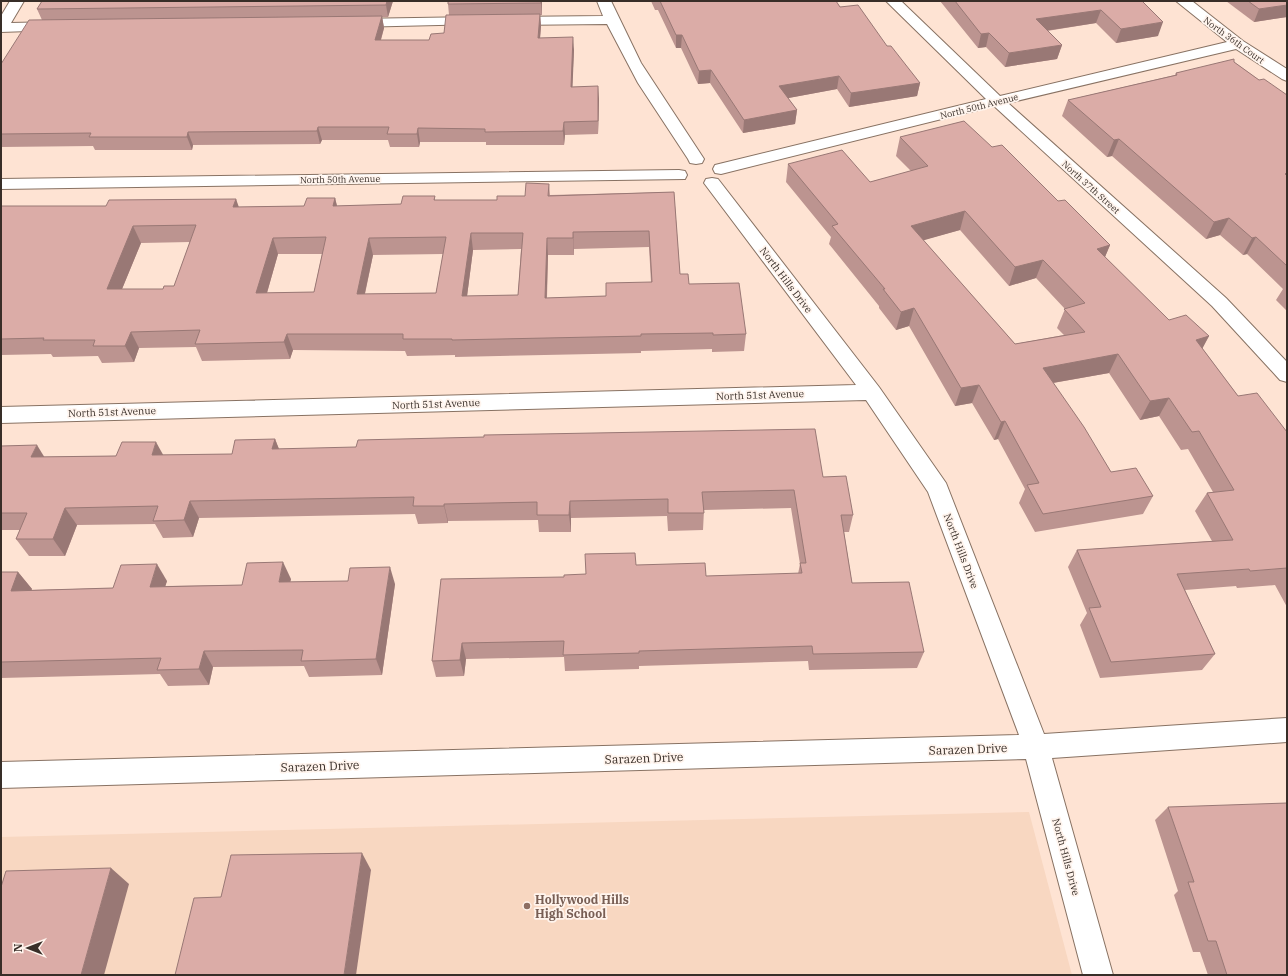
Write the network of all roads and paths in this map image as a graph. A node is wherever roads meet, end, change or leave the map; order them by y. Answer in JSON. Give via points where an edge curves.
{"nodes":[{"id":1,"x":18,"y":1,"type":"edge"},
{"id":2,"x":604,"y":1,"type":"edge"},
{"id":3,"x":893,"y":1,"type":"edge"},
{"id":4,"x":1183,"y":1,"type":"edge"},
{"id":5,"x":611,"y":20,"type":"junction"},
{"id":6,"x":342,"y":23,"type":"edge"},
{"id":7,"x":73,"y":26,"type":"edge"},
{"id":8,"x":2,"y":27,"type":"edge"},
{"id":9,"x":1238,"y":44,"type":"junction"},
{"id":10,"x":1287,"y":76,"type":"edge"},
{"id":11,"x":997,"y":101,"type":"junction"},
{"id":12,"x":696,"y":159,"type":"junction"},
{"id":13,"x":701,"y":179,"type":"junction"},
{"id":14,"x":1,"y":184,"type":"edge"},
{"id":15,"x":1287,"y":375,"type":"edge"},
{"id":16,"x":872,"y":392,"type":"junction"},
{"id":17,"x":1,"y":416,"type":"edge"},
{"id":18,"x":1287,"y":730,"type":"edge"},
{"id":19,"x":1036,"y":747,"type":"junction"},
{"id":20,"x":1,"y":775,"type":"edge"},
{"id":21,"x":1098,"y":975,"type":"edge"}],
"edges":[{"from":1,"to":8,"type":"street"},
{"from":2,"to":5,"type":"street"},
{"from":3,"to":11,"type":"street","name":"North 37th Street"},
{"from":4,"to":9,"type":"street","name":"North 36th Court"},
{"from":5,"to":6,"type":"street"},
{"from":5,"to":12,"type":"street","via":[[650,92]]},
{"from":7,"to":8,"type":"street"},
{"from":9,"to":10,"type":"street","name":"North 36th Court"},
{"from":9,"to":11,"type":"street","name":"North 50th Avenue"},
{"from":11,"to":13,"type":"street","name":"North 50th Avenue"},
{"from":11,"to":15,"type":"street","name":"North 37th Street","via":[[1219,302]]},
{"from":12,"to":13,"type":"street","via":[[714,162]]},
{"from":12,"to":13,"type":"street","via":[[684,163],[678,171]]},
{"from":13,"to":14,"type":"street","name":"North 50th Avenue"},
{"from":13,"to":16,"type":"street","name":"North Hills Drive"},
{"from":16,"to":17,"type":"street","name":"North 51st Avenue"},
{"from":16,"to":19,"type":"street","name":"North Hills Drive","via":[[938,489]]},
{"from":18,"to":19,"type":"street","name":"Sarazen Drive"},
{"from":19,"to":20,"type":"street","name":"Sarazen Drive"},
{"from":19,"to":21,"type":"street","name":"North Hills Drive"}]}
